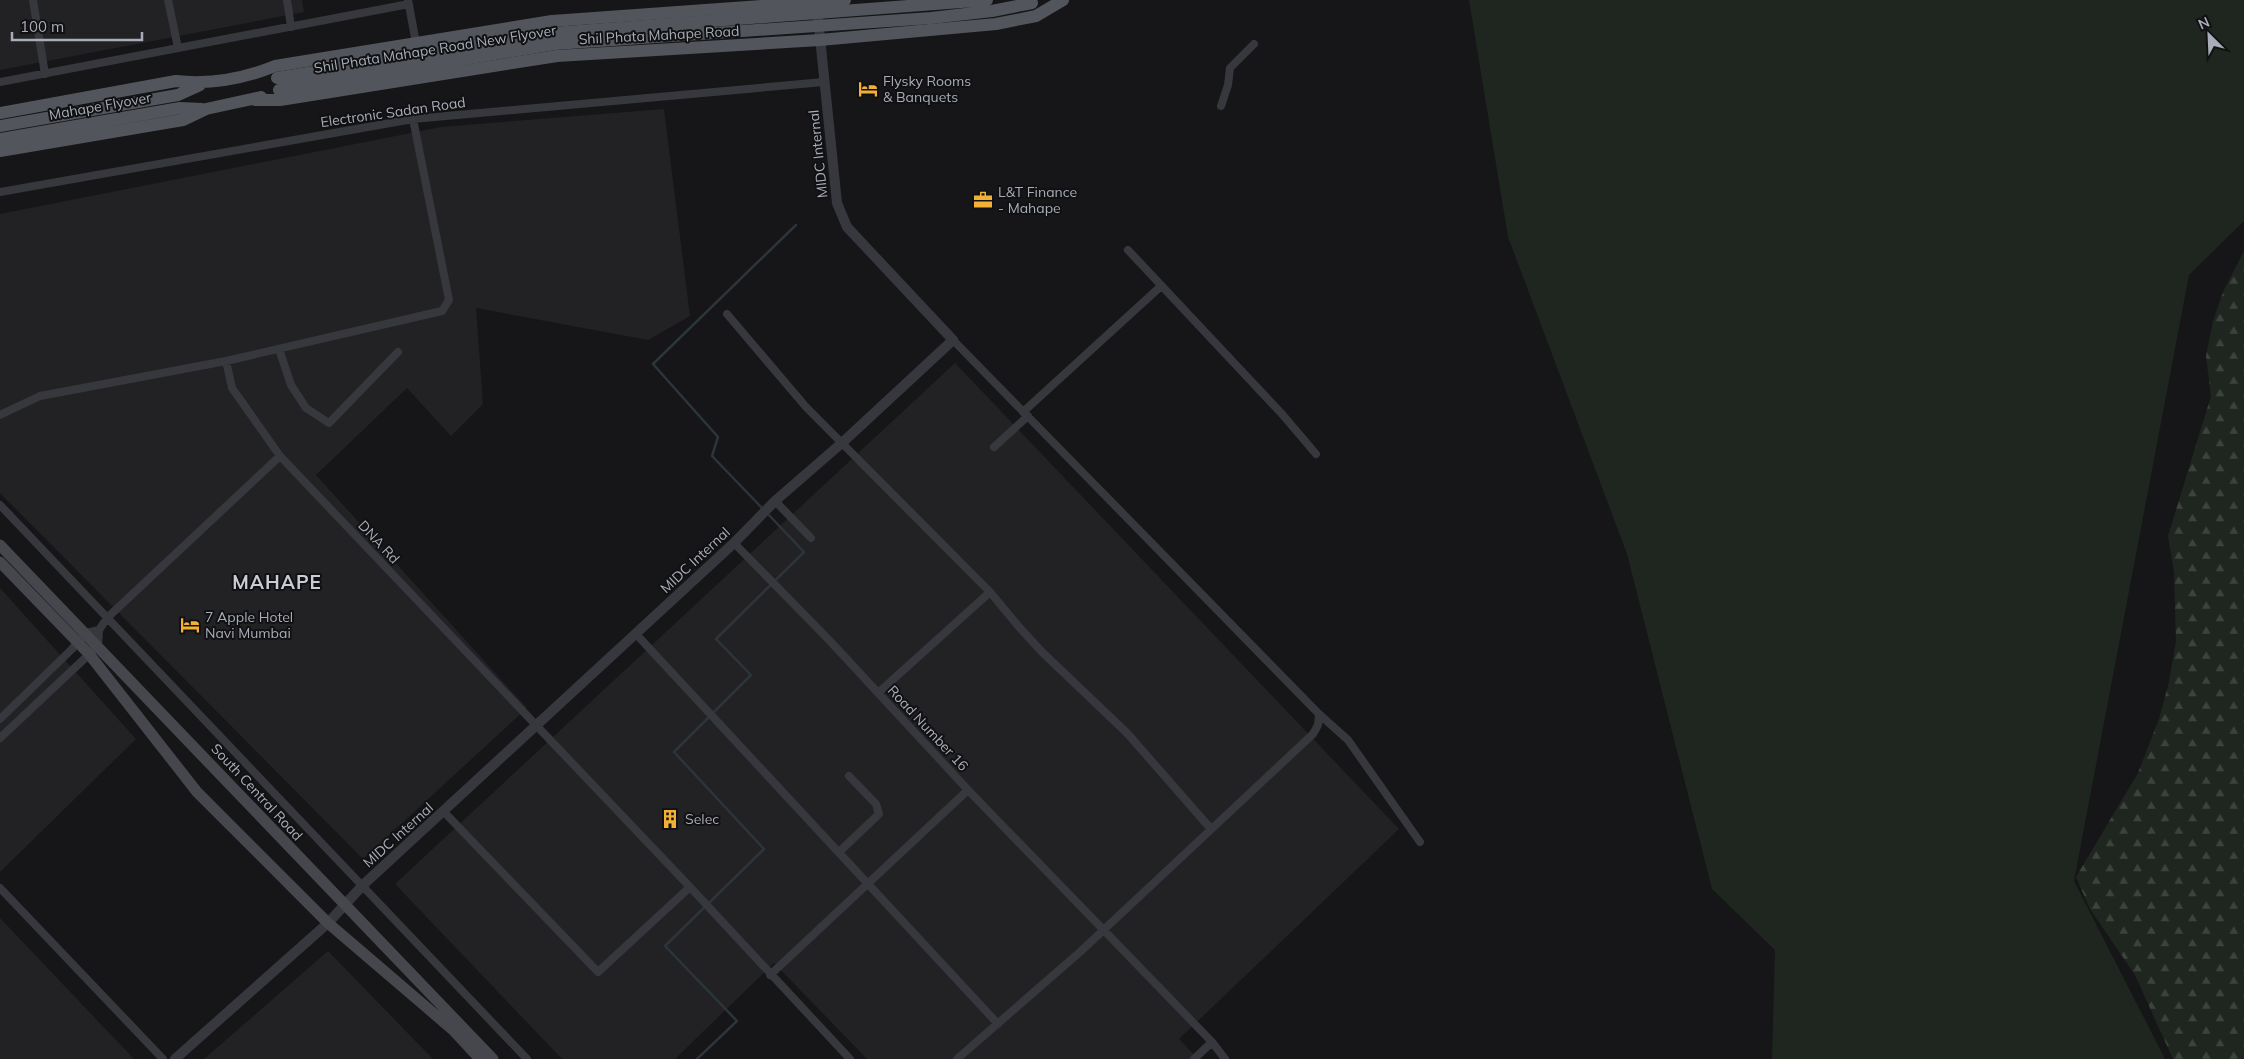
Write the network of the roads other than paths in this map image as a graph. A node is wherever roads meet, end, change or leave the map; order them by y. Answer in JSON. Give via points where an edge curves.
{"nodes":[{"id":1,"x":33,"y":0,"type":"edge"},
{"id":2,"x":168,"y":0,"type":"edge"},
{"id":3,"x":287,"y":0,"type":"edge"},
{"id":4,"x":845,"y":0,"type":"edge"},
{"id":5,"x":943,"y":0,"type":"edge"},
{"id":6,"x":987,"y":0,"type":"edge"},
{"id":7,"x":1063,"y":0,"type":"edge"},
{"id":8,"x":1036,"y":1,"type":"edge"},
{"id":9,"x":408,"y":2,"type":"edge"},
{"id":10,"x":816,"y":2,"type":"junction"},
{"id":11,"x":291,"y":27,"type":"junction"},
{"id":12,"x":945,"y":30,"type":"junction"},
{"id":13,"x":820,"y":40,"type":"junction"},
{"id":14,"x":416,"y":43,"type":"junction"},
{"id":15,"x":1254,"y":44,"type":"dead end"},
{"id":16,"x":178,"y":48,"type":"junction"},
{"id":17,"x":45,"y":74,"type":"junction"},
{"id":18,"x":251,"y":76,"type":"junction"},
{"id":19,"x":0,"y":82,"type":"edge"},
{"id":20,"x":824,"y":82,"type":"junction"},
{"id":21,"x":202,"y":84,"type":"junction"},
{"id":22,"x":278,"y":84,"type":"junction"},
{"id":23,"x":255,"y":100,"type":"junction"},
{"id":24,"x":179,"y":101,"type":"junction"},
{"id":25,"x":1220,"y":106,"type":"dead end"},
{"id":26,"x":206,"y":109,"type":"junction"},
{"id":27,"x":0,"y":113,"type":"edge"},
{"id":28,"x":413,"y":119,"type":"junction"},
{"id":29,"x":0,"y":126,"type":"edge"},
{"id":30,"x":0,"y":139,"type":"edge"},
{"id":31,"x":0,"y":151,"type":"edge"},
{"id":32,"x":0,"y":192,"type":"edge"},
{"id":33,"x":1128,"y":250,"type":"dead end"},
{"id":34,"x":1160,"y":287,"type":"junction"},
{"id":35,"x":727,"y":314,"type":"dead end"},
{"id":36,"x":953,"y":340,"type":"junction"},
{"id":37,"x":279,"y":349,"type":"junction"},
{"id":38,"x":398,"y":352,"type":"dead end"},
{"id":39,"x":226,"y":361,"type":"junction"},
{"id":40,"x":1026,"y":414,"type":"junction"},
{"id":41,"x":0,"y":415,"type":"edge"},
{"id":42,"x":843,"y":442,"type":"junction"},
{"id":43,"x":994,"y":447,"type":"dead end"},
{"id":44,"x":1316,"y":454,"type":"dead end"},
{"id":45,"x":280,"y":456,"type":"junction"},
{"id":46,"x":775,"y":501,"type":"junction"},
{"id":47,"x":0,"y":505,"type":"edge"},
{"id":48,"x":811,"y":538,"type":"dead end"},
{"id":49,"x":734,"y":543,"type":"junction"},
{"id":50,"x":0,"y":545,"type":"edge"},
{"id":51,"x":0,"y":562,"type":"edge"},
{"id":52,"x":990,"y":592,"type":"junction"},
{"id":53,"x":107,"y":618,"type":"junction"},
{"id":54,"x":99,"y":630,"type":"junction"},
{"id":55,"x":86,"y":633,"type":"junction"},
{"id":56,"x":636,"y":634,"type":"junction"},
{"id":57,"x":77,"y":643,"type":"junction"},
{"id":58,"x":98,"y":646,"type":"junction"},
{"id":59,"x":89,"y":654,"type":"junction"},
{"id":60,"x":878,"y":693,"type":"junction"},
{"id":61,"x":1318,"y":714,"type":"junction"},
{"id":62,"x":0,"y":720,"type":"edge"},
{"id":63,"x":536,"y":726,"type":"junction"},
{"id":64,"x":0,"y":738,"type":"edge"},
{"id":65,"x":849,"y":776,"type":"dead end"},
{"id":66,"x":968,"y":790,"type":"junction"},
{"id":67,"x":444,"y":812,"type":"junction"},
{"id":68,"x":1211,"y":829,"type":"junction"},
{"id":69,"x":1420,"y":842,"type":"dead end"},
{"id":70,"x":839,"y":852,"type":"junction"},
{"id":71,"x":868,"y":883,"type":"junction"},
{"id":72,"x":363,"y":885,"type":"junction"},
{"id":73,"x":0,"y":888,"type":"edge"},
{"id":74,"x":692,"y":889,"type":"junction"},
{"id":75,"x":344,"y":906,"type":"junction"},
{"id":76,"x":328,"y":923,"type":"junction"},
{"id":77,"x":1103,"y":930,"type":"junction"},
{"id":78,"x":770,"y":976,"type":"junction"},
{"id":79,"x":998,"y":1024,"type":"junction"},
{"id":80,"x":1212,"y":1042,"type":"junction"},
{"id":81,"x":163,"y":1059,"type":"edge"},
{"id":82,"x":175,"y":1059,"type":"edge"},
{"id":83,"x":480,"y":1059,"type":"edge"},
{"id":84,"x":493,"y":1059,"type":"edge"},
{"id":85,"x":527,"y":1059,"type":"edge"},
{"id":86,"x":850,"y":1059,"type":"edge"},
{"id":87,"x":957,"y":1059,"type":"edge"},
{"id":88,"x":1194,"y":1059,"type":"edge"},
{"id":89,"x":1225,"y":1059,"type":"edge"}],
"edges":[{"from":1,"to":17,"type":"street"},
{"from":2,"to":16,"type":"street"},
{"from":3,"to":11,"type":"street"},
{"from":4,"to":10,"type":"main road","name":"Shil Phata Mahape Road"},
{"from":5,"to":12,"type":"street"},
{"from":6,"to":22,"type":"main road","name":"Shil Phata Mahape Road New Flyover","bridge":true,"via":[[553,32]]},
{"from":7,"to":12,"type":"main road","name":"Shil Phata Mahape Road","via":[[1036,16]]},
{"from":8,"to":22,"type":"main road","name":"Shil Phata Mahape Road New Flyover","bridge":true,"via":[[992,11],[930,18],[555,44]]},
{"from":9,"to":11,"type":"street"},
{"from":9,"to":14,"type":"street"},
{"from":10,"to":13,"type":"street","name":"MIDC Internal"},
{"from":10,"to":14,"type":"main road","name":"Shil Phata Mahape Road","via":[[552,21]]},
{"from":11,"to":16,"type":"street"},
{"from":12,"to":13,"type":"main road","name":"Shil Phata Mahape Road"},
{"from":13,"to":20,"type":"street","name":"MIDC Internal"},
{"from":13,"to":23,"type":"main road","name":"Shil Phata Mahape Road","via":[[556,56],[280,100]]},
{"from":14,"to":18,"type":"main road","name":"Shil Phata Mahape Road","via":[[275,66]]},
{"from":15,"to":25,"type":"street","via":[[1230,68]]},
{"from":16,"to":17,"type":"street"},
{"from":17,"to":19,"type":"street"},
{"from":18,"to":21,"type":"main road"},
{"from":18,"to":22,"type":"main road","name":"Shil Phata Mahape Road New Flyover"},
{"from":20,"to":28,"type":"street","name":"Electronic Sadan Road"},
{"from":20,"to":36,"type":"street","name":"MIDC Internal","via":[[837,203],[848,227]]},
{"from":21,"to":24,"type":"main road","name":"Mahape Flyover"},
{"from":21,"to":27,"type":"main road","via":[[176,82]]},
{"from":22,"to":23,"type":"main road","name":"Shil Phata Mahape Road New Flyover"},
{"from":23,"to":26,"type":"main road"},
{"from":24,"to":26,"type":"main road","name":"Mahape Flyover"},
{"from":24,"to":29,"type":"main road","name":"Mahape Flyover"},
{"from":24,"to":30,"type":"main road","name":"Mahape Flyover"},
{"from":26,"to":31,"type":"main road","via":[[183,120]]},
{"from":28,"to":32,"type":"street","name":"Electronic Sadan Road"},
{"from":28,"to":37,"type":"street","via":[[449,300],[442,311],[434,314]]},
{"from":33,"to":34,"type":"street"},
{"from":34,"to":40,"type":"street"},
{"from":34,"to":44,"type":"street"},
{"from":35,"to":42,"type":"street","via":[[806,407]]},
{"from":36,"to":40,"type":"street"},
{"from":36,"to":42,"type":"street","name":"MIDC Internal"},
{"from":37,"to":38,"type":"street","via":[[291,385],[306,408],[329,423]]},
{"from":37,"to":39,"type":"street"},
{"from":39,"to":41,"type":"street","via":[[40,396]]},
{"from":39,"to":45,"type":"street","name":"DNA Rd","via":[[232,388]]},
{"from":40,"to":43,"type":"street"},
{"from":40,"to":61,"type":"street"},
{"from":42,"to":46,"type":"street","name":"MIDC Internal"},
{"from":42,"to":52,"type":"street"},
{"from":45,"to":53,"type":"street"},
{"from":45,"to":63,"type":"street","name":"DNA Rd"},
{"from":46,"to":48,"type":"street"},
{"from":46,"to":49,"type":"street","name":"MIDC Internal"},
{"from":47,"to":53,"type":"street"},
{"from":49,"to":56,"type":"street","name":"MIDC Internal"},
{"from":49,"to":60,"type":"street","name":"Road Number 16","via":[[775,582]]},
{"from":50,"to":55,"type":"main road","name":"South Central Road"},
{"from":51,"to":57,"type":"main road"},
{"from":52,"to":60,"type":"street"},
{"from":52,"to":68,"type":"street","via":[[1019,627],[1127,734]]},
{"from":53,"to":54,"type":"street"},
{"from":53,"to":72,"type":"street"},
{"from":54,"to":55,"type":"street"},
{"from":54,"to":58,"type":"street"},
{"from":55,"to":57,"type":"street"},
{"from":55,"to":58,"type":"main road","name":"South Central Road"},
{"from":56,"to":63,"type":"street","name":"MIDC Internal"},
{"from":56,"to":70,"type":"street"},
{"from":57,"to":59,"type":"main road"},
{"from":57,"to":62,"type":"street"},
{"from":58,"to":59,"type":"street"},
{"from":58,"to":75,"type":"main road","name":"South Central Road"},
{"from":59,"to":64,"type":"street"},
{"from":59,"to":76,"type":"main road","via":[[198,792]]},
{"from":60,"to":66,"type":"street","name":"Road Number 16"},
{"from":61,"to":68,"type":"street","via":[[1318,725],[1313,734]]},
{"from":61,"to":69,"type":"street","via":[[1348,740]]},
{"from":63,"to":67,"type":"street","name":"MIDC Internal"},
{"from":63,"to":74,"type":"street","name":"DNA Rd"},
{"from":65,"to":70,"type":"street","via":[[876,804],[879,814]]},
{"from":66,"to":71,"type":"street"},
{"from":66,"to":77,"type":"street","name":"Road Number 16"},
{"from":67,"to":72,"type":"street","name":"MIDC Internal"},
{"from":67,"to":74,"type":"street","via":[[598,972]]},
{"from":68,"to":77,"type":"street"},
{"from":70,"to":71,"type":"street"},
{"from":71,"to":78,"type":"street"},
{"from":71,"to":79,"type":"street"},
{"from":72,"to":75,"type":"street","name":"MIDC Internal"},
{"from":72,"to":85,"type":"street"},
{"from":73,"to":81,"type":"street"},
{"from":74,"to":78,"type":"street","name":"DNA Rd"},
{"from":75,"to":76,"type":"street","name":"MIDC Internal"},
{"from":75,"to":84,"type":"main road","name":"South Central Road"},
{"from":76,"to":82,"type":"street","name":"MIDC Internal"},
{"from":76,"to":83,"type":"main road","via":[[453,1030]]},
{"from":77,"to":79,"type":"street"},
{"from":77,"to":80,"type":"street","name":"Road Number 16"},
{"from":78,"to":86,"type":"street","name":"DNA Rd"},
{"from":79,"to":87,"type":"street"},
{"from":80,"to":88,"type":"street"},
{"from":80,"to":89,"type":"street","name":"Road Number 16"}]}
